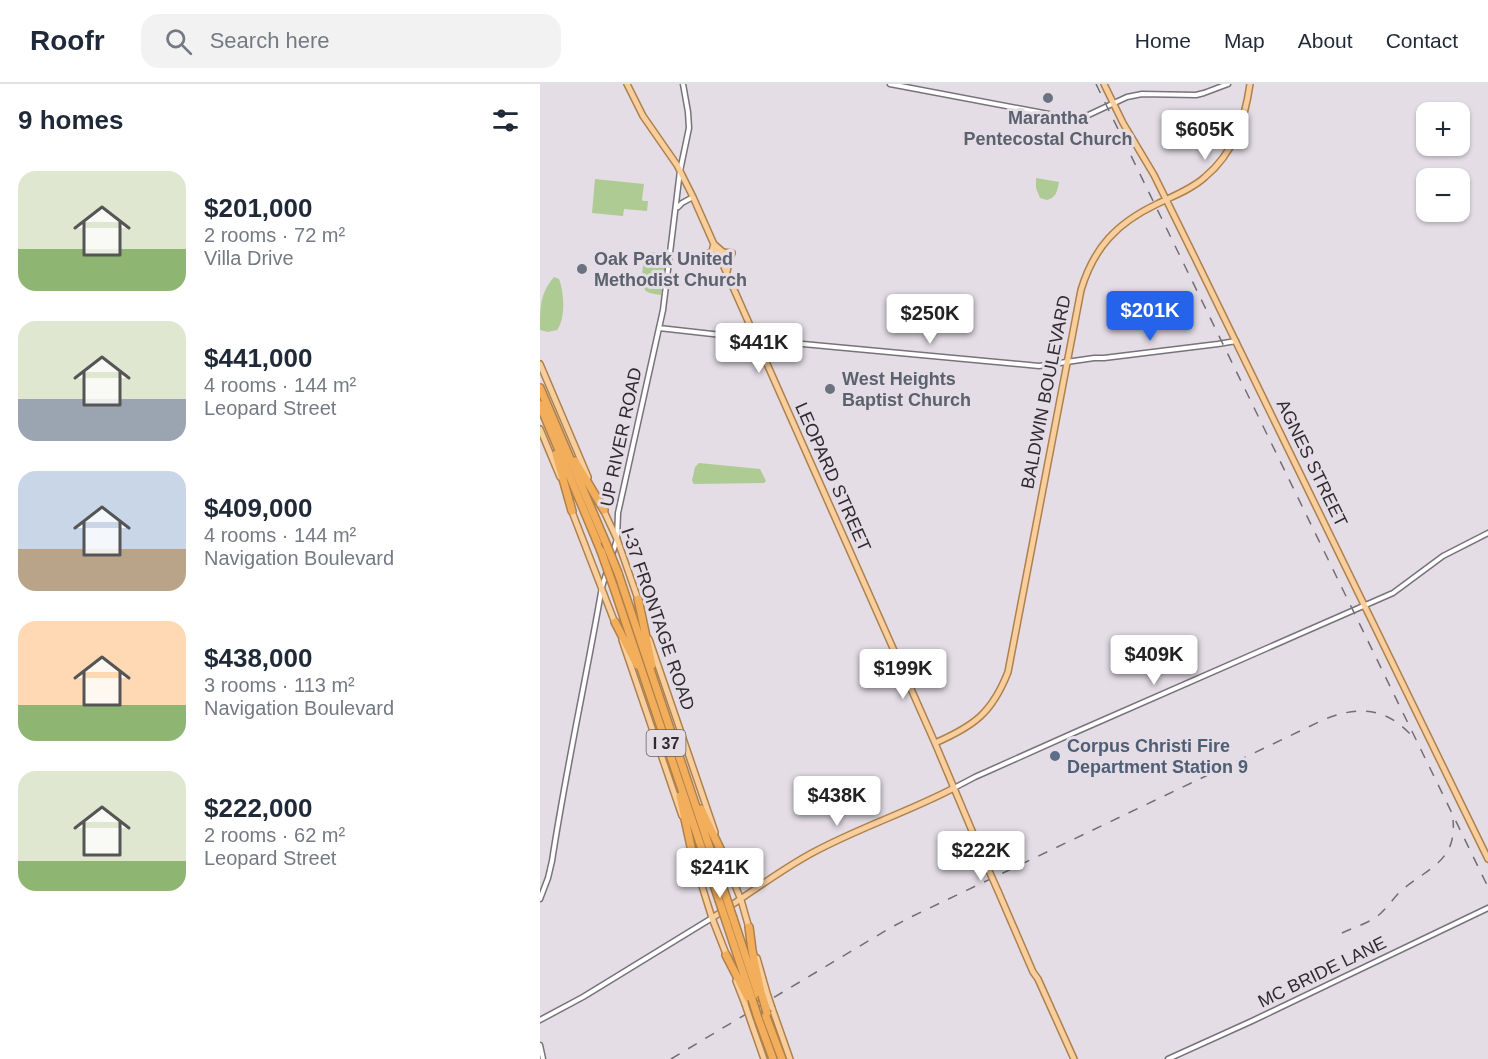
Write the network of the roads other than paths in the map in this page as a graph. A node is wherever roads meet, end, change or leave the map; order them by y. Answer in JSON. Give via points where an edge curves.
{"nodes":[{"id":1,"x":627,"y":84,"type":"edge"},
{"id":2,"x":683,"y":84,"type":"edge"},
{"id":3,"x":890,"y":84,"type":"edge"},
{"id":4,"x":1104,"y":84,"type":"edge"},
{"id":5,"x":1228,"y":84,"type":"edge"},
{"id":6,"x":1250,"y":84,"type":"edge"},
{"id":7,"x":1113,"y":103,"type":"junction"},
{"id":8,"x":680,"y":171,"type":"junction"},
{"id":9,"x":693,"y":197,"type":"junction"},
{"id":10,"x":1166,"y":200,"type":"junction"},
{"id":11,"x":676,"y":210,"type":"junction"},
{"id":12,"x":714,"y":244,"type":"junction"},
{"id":13,"x":706,"y":255,"type":"dead end"},
{"id":14,"x":727,"y":274,"type":"junction"},
{"id":15,"x":659,"y":328,"type":"junction"},
{"id":16,"x":756,"y":339,"type":"junction"},
{"id":17,"x":1236,"y":341,"type":"junction"},
{"id":18,"x":1068,"y":363,"type":"junction"},
{"id":19,"x":540,"y":364,"type":"edge"},
{"id":20,"x":540,"y":388,"type":"edge"},
{"id":21,"x":540,"y":405,"type":"edge"},
{"id":22,"x":540,"y":429,"type":"edge"},
{"id":23,"x":551,"y":431,"type":"junction"},
{"id":24,"x":560,"y":436,"type":"junction"},
{"id":25,"x":604,"y":510,"type":"junction"},
{"id":26,"x":572,"y":511,"type":"junction"},
{"id":27,"x":1488,"y":533,"type":"edge"},
{"id":28,"x":617,"y":539,"type":"junction"},
{"id":29,"x":602,"y":587,"type":"junction"},
{"id":30,"x":638,"y":599,"type":"junction"},
{"id":31,"x":1365,"y":606,"type":"junction"},
{"id":32,"x":615,"y":622,"type":"junction"},
{"id":33,"x":655,"y":708,"type":"junction"},
{"id":34,"x":667,"y":722,"type":"junction"},
{"id":35,"x":935,"y":743,"type":"junction"},
{"id":36,"x":674,"y":767,"type":"junction"},
{"id":37,"x":689,"y":784,"type":"junction"},
{"id":38,"x":954,"y":788,"type":"junction"},
{"id":39,"x":722,"y":853,"type":"junction"},
{"id":40,"x":693,"y":856,"type":"junction"},
{"id":41,"x":1488,"y":858,"type":"edge"},
{"id":42,"x":722,"y":898,"type":"junction"},
{"id":43,"x":540,"y":899,"type":"edge"},
{"id":44,"x":741,"y":900,"type":"junction"},
{"id":45,"x":1488,"y":908,"type":"edge"},
{"id":46,"x":712,"y":918,"type":"junction"},
{"id":47,"x":749,"y":927,"type":"joint"},
{"id":48,"x":726,"y":955,"type":"joint"},
{"id":49,"x":756,"y":998,"type":"junction"},
{"id":50,"x":763,"y":1015,"type":"junction"},
{"id":51,"x":540,"y":1020,"type":"edge"},
{"id":52,"x":540,"y":1044,"type":"edge"},
{"id":53,"x":543,"y":1059,"type":"edge"},
{"id":54,"x":764,"y":1059,"type":"edge"},
{"id":55,"x":773,"y":1059,"type":"edge"},
{"id":56,"x":782,"y":1059,"type":"edge"},
{"id":57,"x":790,"y":1059,"type":"edge"},
{"id":58,"x":1074,"y":1059,"type":"edge"},
{"id":59,"x":1168,"y":1059,"type":"edge"}],
"edges":[{"from":1,"to":8,"type":"main road","name":"LEOPARD STREET"},
{"from":2,"to":8,"type":"street","name":"UP RIVER ROAD","via":[[689,128]]},
{"from":3,"to":7,"type":"street","via":[[1075,119]]},
{"from":4,"to":7,"type":"main road","name":"AGNES STREET"},
{"from":5,"to":7,"type":"street","via":[[1196,95],[1142,94]]},
{"from":6,"to":10,"type":"main road","name":"BALDWIN BOULEVARD","via":[[1243,121],[1227,152],[1205,178]]},
{"from":7,"to":10,"type":"main road","name":"AGNES STREET"},
{"from":8,"to":9,"type":"main road","name":"LEOPARD STREET"},
{"from":8,"to":11,"type":"street","name":"UP RIVER ROAD"},
{"from":9,"to":11,"type":"street"},
{"from":9,"to":12,"type":"main road","name":"LEOPARD STREET"},
{"from":10,"to":17,"type":"main road","name":"AGNES STREET"},
{"from":10,"to":18,"type":"main road","name":"BALDWIN BOULEVARD","via":[[1130,219],[1094,256],[1081,290]]},
{"from":11,"to":15,"type":"street","name":"UP RIVER ROAD"},
{"from":12,"to":13,"type":"main road"},
{"from":12,"to":14,"type":"main road","name":"LEOPARD STREET"},
{"from":12,"to":14,"type":"main road","via":[[723,252],[732,253]]},
{"from":14,"to":16,"type":"main road","name":"LEOPARD STREET"},
{"from":15,"to":16,"type":"street"},
{"from":15,"to":28,"type":"street","name":"UP RIVER ROAD","via":[[618,513]]},
{"from":16,"to":18,"type":"street","via":[[1039,366]]},
{"from":16,"to":35,"type":"main road","name":"LEOPARD STREET"},
{"from":17,"to":18,"type":"street"},
{"from":17,"to":31,"type":"main road","name":"AGNES STREET"},
{"from":18,"to":35,"type":"main road","name":"BALDWIN BOULEVARD","via":[[1008,672],[996,698],[975,722]]},
{"from":19,"to":25,"type":"main road","name":"I-37 FRONTAGE ROAD"},
{"from":20,"to":24,"type":"highway","number":"I 37"},
{"from":21,"to":23,"type":"highway","number":"I 37"},
{"from":22,"to":26,"type":"main road"},
{"from":23,"to":26,"type":"highway"},
{"from":23,"to":33,"type":"highway","number":"I 37","bridge":true,"via":[[601,551]]},
{"from":24,"to":25,"type":"highway"},
{"from":24,"to":34,"type":"highway","number":"I 37","bridge":true,"via":[[618,573]]},
{"from":25,"to":28,"type":"main road","name":"I-37 FRONTAGE ROAD"},
{"from":26,"to":29,"type":"main road"},
{"from":27,"to":31,"type":"street","via":[[1443,556],[1393,593]]},
{"from":28,"to":29,"type":"street","name":"UP RIVER ROAD"},
{"from":28,"to":30,"type":"main road","name":"I-37 FRONTAGE ROAD"},
{"from":29,"to":32,"type":"main road"},
{"from":29,"to":43,"type":"street","name":"UP RIVER ROAD","via":[[552,861]]},
{"from":30,"to":34,"type":"highway"},
{"from":30,"to":39,"type":"main road","name":"I-37 FRONTAGE ROAD"},
{"from":31,"to":38,"type":"street"},
{"from":31,"to":41,"type":"main road","name":"AGNES STREET"},
{"from":32,"to":33,"type":"highway"},
{"from":32,"to":40,"type":"main road"},
{"from":33,"to":36,"type":"highway","number":"I 37"},
{"from":34,"to":37,"type":"highway","number":"I 37"},
{"from":35,"to":38,"type":"main road","name":"LEOPARD STREET"},
{"from":36,"to":40,"type":"highway"},
{"from":36,"to":42,"type":"highway","number":"I 37"},
{"from":37,"to":39,"type":"highway"},
{"from":37,"to":42,"type":"highway","number":"I 37"},
{"from":38,"to":44,"type":"main road","via":[[814,852]]},
{"from":38,"to":58,"type":"main road","name":"LEOPARD STREET","bridge":true},
{"from":39,"to":44,"type":"main road","name":"I-37 FRONTAGE ROAD"},
{"from":40,"to":46,"type":"main road"},
{"from":42,"to":49,"type":"highway","number":"I 37","bridge":true},
{"from":44,"to":46,"type":"main road"},
{"from":44,"to":47,"type":"main road","name":"I-37 FRONTAGE ROAD"},
{"from":45,"to":59,"type":"street","name":"MC BRIDE LANE"},
{"from":46,"to":48,"type":"main road"},
{"from":46,"to":51,"type":"street"},
{"from":47,"to":49,"type":"highway"},
{"from":48,"to":49,"type":"highway"},
{"from":49,"to":50,"type":"highway","bridge":true},
{"from":49,"to":50,"type":"highway","bridge":true},
{"from":50,"to":54,"type":"main road"},
{"from":50,"to":55,"type":"highway"},
{"from":50,"to":56,"type":"highway"},
{"from":50,"to":57,"type":"main road"},
{"from":52,"to":53,"type":"street"}]}
